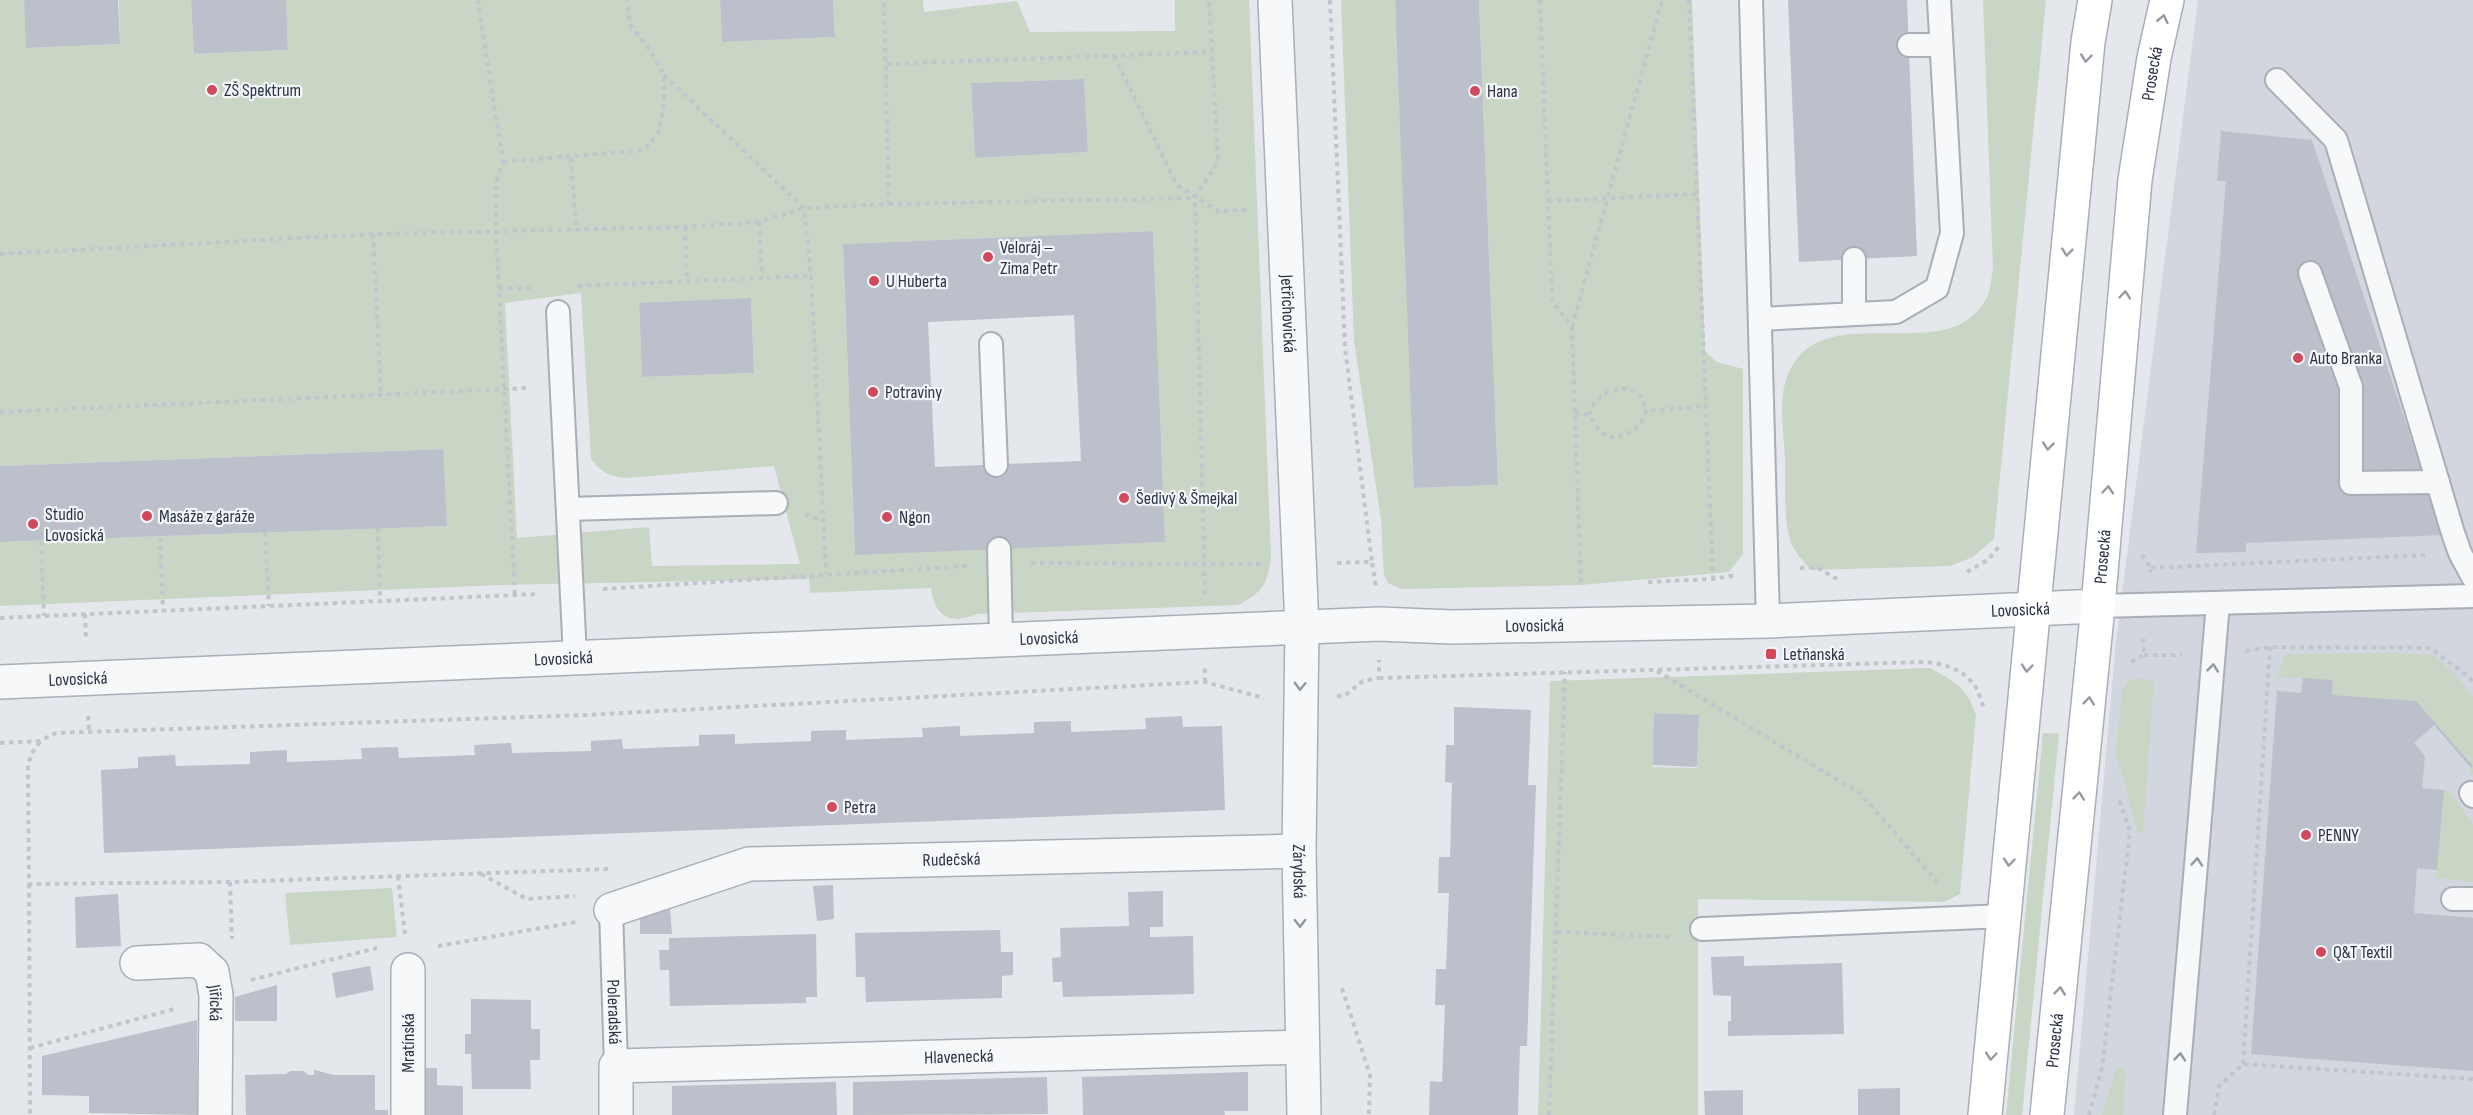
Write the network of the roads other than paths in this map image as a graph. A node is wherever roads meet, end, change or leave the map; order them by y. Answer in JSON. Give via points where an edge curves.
{"nodes":[{"id":1,"x":1275,"y":0,"type":"edge"},
{"id":2,"x":1751,"y":0,"type":"edge"},
{"id":3,"x":1939,"y":0,"type":"edge"},
{"id":4,"x":2095,"y":0,"type":"edge"},
{"id":5,"x":2167,"y":0,"type":"edge"},
{"id":6,"x":1909,"y":45,"type":"dead end"},
{"id":7,"x":1941,"y":45,"type":"junction"},
{"id":8,"x":2277,"y":80,"type":"dead end"},
{"id":9,"x":1854,"y":259,"type":"dead end"},
{"id":10,"x":2310,"y":273,"type":"dead end"},
{"id":11,"x":558,"y":312,"type":"dead end"},
{"id":12,"x":1854,"y":314,"type":"junction"},
{"id":13,"x":1760,"y":319,"type":"junction"},
{"id":14,"x":991,"y":344,"type":"dead end"},
{"id":15,"x":996,"y":465,"type":"dead end"},
{"id":16,"x":2438,"y":482,"type":"junction"},
{"id":17,"x":776,"y":503,"type":"dead end"},
{"id":18,"x":568,"y":509,"type":"junction"},
{"id":19,"x":999,"y":549,"type":"dead end"},
{"id":20,"x":2473,"y":577,"type":"edge"},
{"id":21,"x":2473,"y":596,"type":"edge"},
{"id":22,"x":2218,"y":603,"type":"junction"},
{"id":23,"x":2098,"y":606,"type":"junction"},
{"id":24,"x":2032,"y":609,"type":"junction"},
{"id":25,"x":1768,"y":621,"type":"junction"},
{"id":26,"x":1302,"y":627,"type":"junction"},
{"id":27,"x":1001,"y":640,"type":"junction"},
{"id":28,"x":575,"y":657,"type":"junction"},
{"id":29,"x":0,"y":682,"type":"edge"},
{"id":30,"x":1299,"y":850,"type":"junction"},
{"id":31,"x":611,"y":910,"type":"joint"},
{"id":32,"x":2004,"y":916,"type":"junction"},
{"id":33,"x":1702,"y":929,"type":"road end"},
{"id":34,"x":137,"y":963,"type":"dead end"},
{"id":35,"x":408,"y":970,"type":"road end"},
{"id":36,"x":1302,"y":1047,"type":"junction"},
{"id":37,"x":616,"y":1066,"type":"junction"},
{"id":38,"x":215,"y":1115,"type":"edge"},
{"id":39,"x":408,"y":1115,"type":"edge"},
{"id":40,"x":616,"y":1115,"type":"edge"},
{"id":41,"x":1304,"y":1115,"type":"edge"},
{"id":42,"x":1986,"y":1115,"type":"edge"},
{"id":43,"x":2047,"y":1115,"type":"edge"},
{"id":44,"x":2175,"y":1115,"type":"edge"}],
"edges":[{"from":1,"to":26,"type":"street","name":"Jetřichovická"},
{"from":2,"to":13,"type":"lane"},
{"from":3,"to":7,"type":"lane"},
{"from":4,"to":24,"type":"main road","one_way":true},
{"from":23,"to":5,"type":"main road","name":"Prosecká","one_way":true,"via":[[2135,180]]},
{"from":6,"to":7,"type":"lane"},
{"from":7,"to":12,"type":"lane","via":[[1952,233],[1937,288],[1896,312]]},
{"from":8,"to":16,"type":"lane","via":[[2336,140]]},
{"from":9,"to":12,"type":"lane"},
{"from":10,"to":16,"type":"lane","via":[[2350,387],[2352,483]]},
{"from":11,"to":18,"type":"lane"},
{"from":12,"to":13,"type":"lane"},
{"from":13,"to":25,"type":"lane"},
{"from":14,"to":15,"type":"lane"},
{"from":16,"to":20,"type":"lane","via":[[2460,553]]},
{"from":17,"to":18,"type":"lane"},
{"from":18,"to":28,"type":"lane"},
{"from":19,"to":27,"type":"lane"},
{"from":21,"to":22,"type":"lane"},
{"from":22,"to":23,"type":"lane"},
{"from":44,"to":22,"type":"lane","one_way":true},
{"from":23,"to":24,"type":"street","name":"Lovosická"},
{"from":43,"to":23,"type":"main road","name":"Prosecká","one_way":true},
{"from":24,"to":25,"type":"street","name":"Lovosická"},
{"from":24,"to":32,"type":"main road","one_way":true},
{"from":25,"to":26,"type":"street","name":"Lovosická"},
{"from":26,"to":27,"type":"street","name":"Lovosická"},
{"from":26,"to":30,"type":"street","name":"Zárybská","one_way":true},
{"from":27,"to":28,"type":"street","name":"Lovosická"},
{"from":28,"to":29,"type":"street","name":"Lovosická"},
{"from":30,"to":31,"type":"street","name":"Rudečská","via":[[749,864]]},
{"from":30,"to":36,"type":"street","name":"Zárybská","one_way":true},
{"from":31,"to":37,"type":"lane","name":"Poleradská"},
{"from":32,"to":33,"type":"lane"},
{"from":32,"to":42,"type":"main road","one_way":true},
{"from":34,"to":38,"type":"street","name":"Jiřická","via":[[199,960],[212,972],[216,995]]},
{"from":35,"to":39,"type":"street","name":"Mratínská"},
{"from":36,"to":37,"type":"street","name":"Hlavenecká"},
{"from":36,"to":41,"type":"street","name":"Zárybská"},
{"from":37,"to":40,"type":"street","name":"Poleradská"}]}
